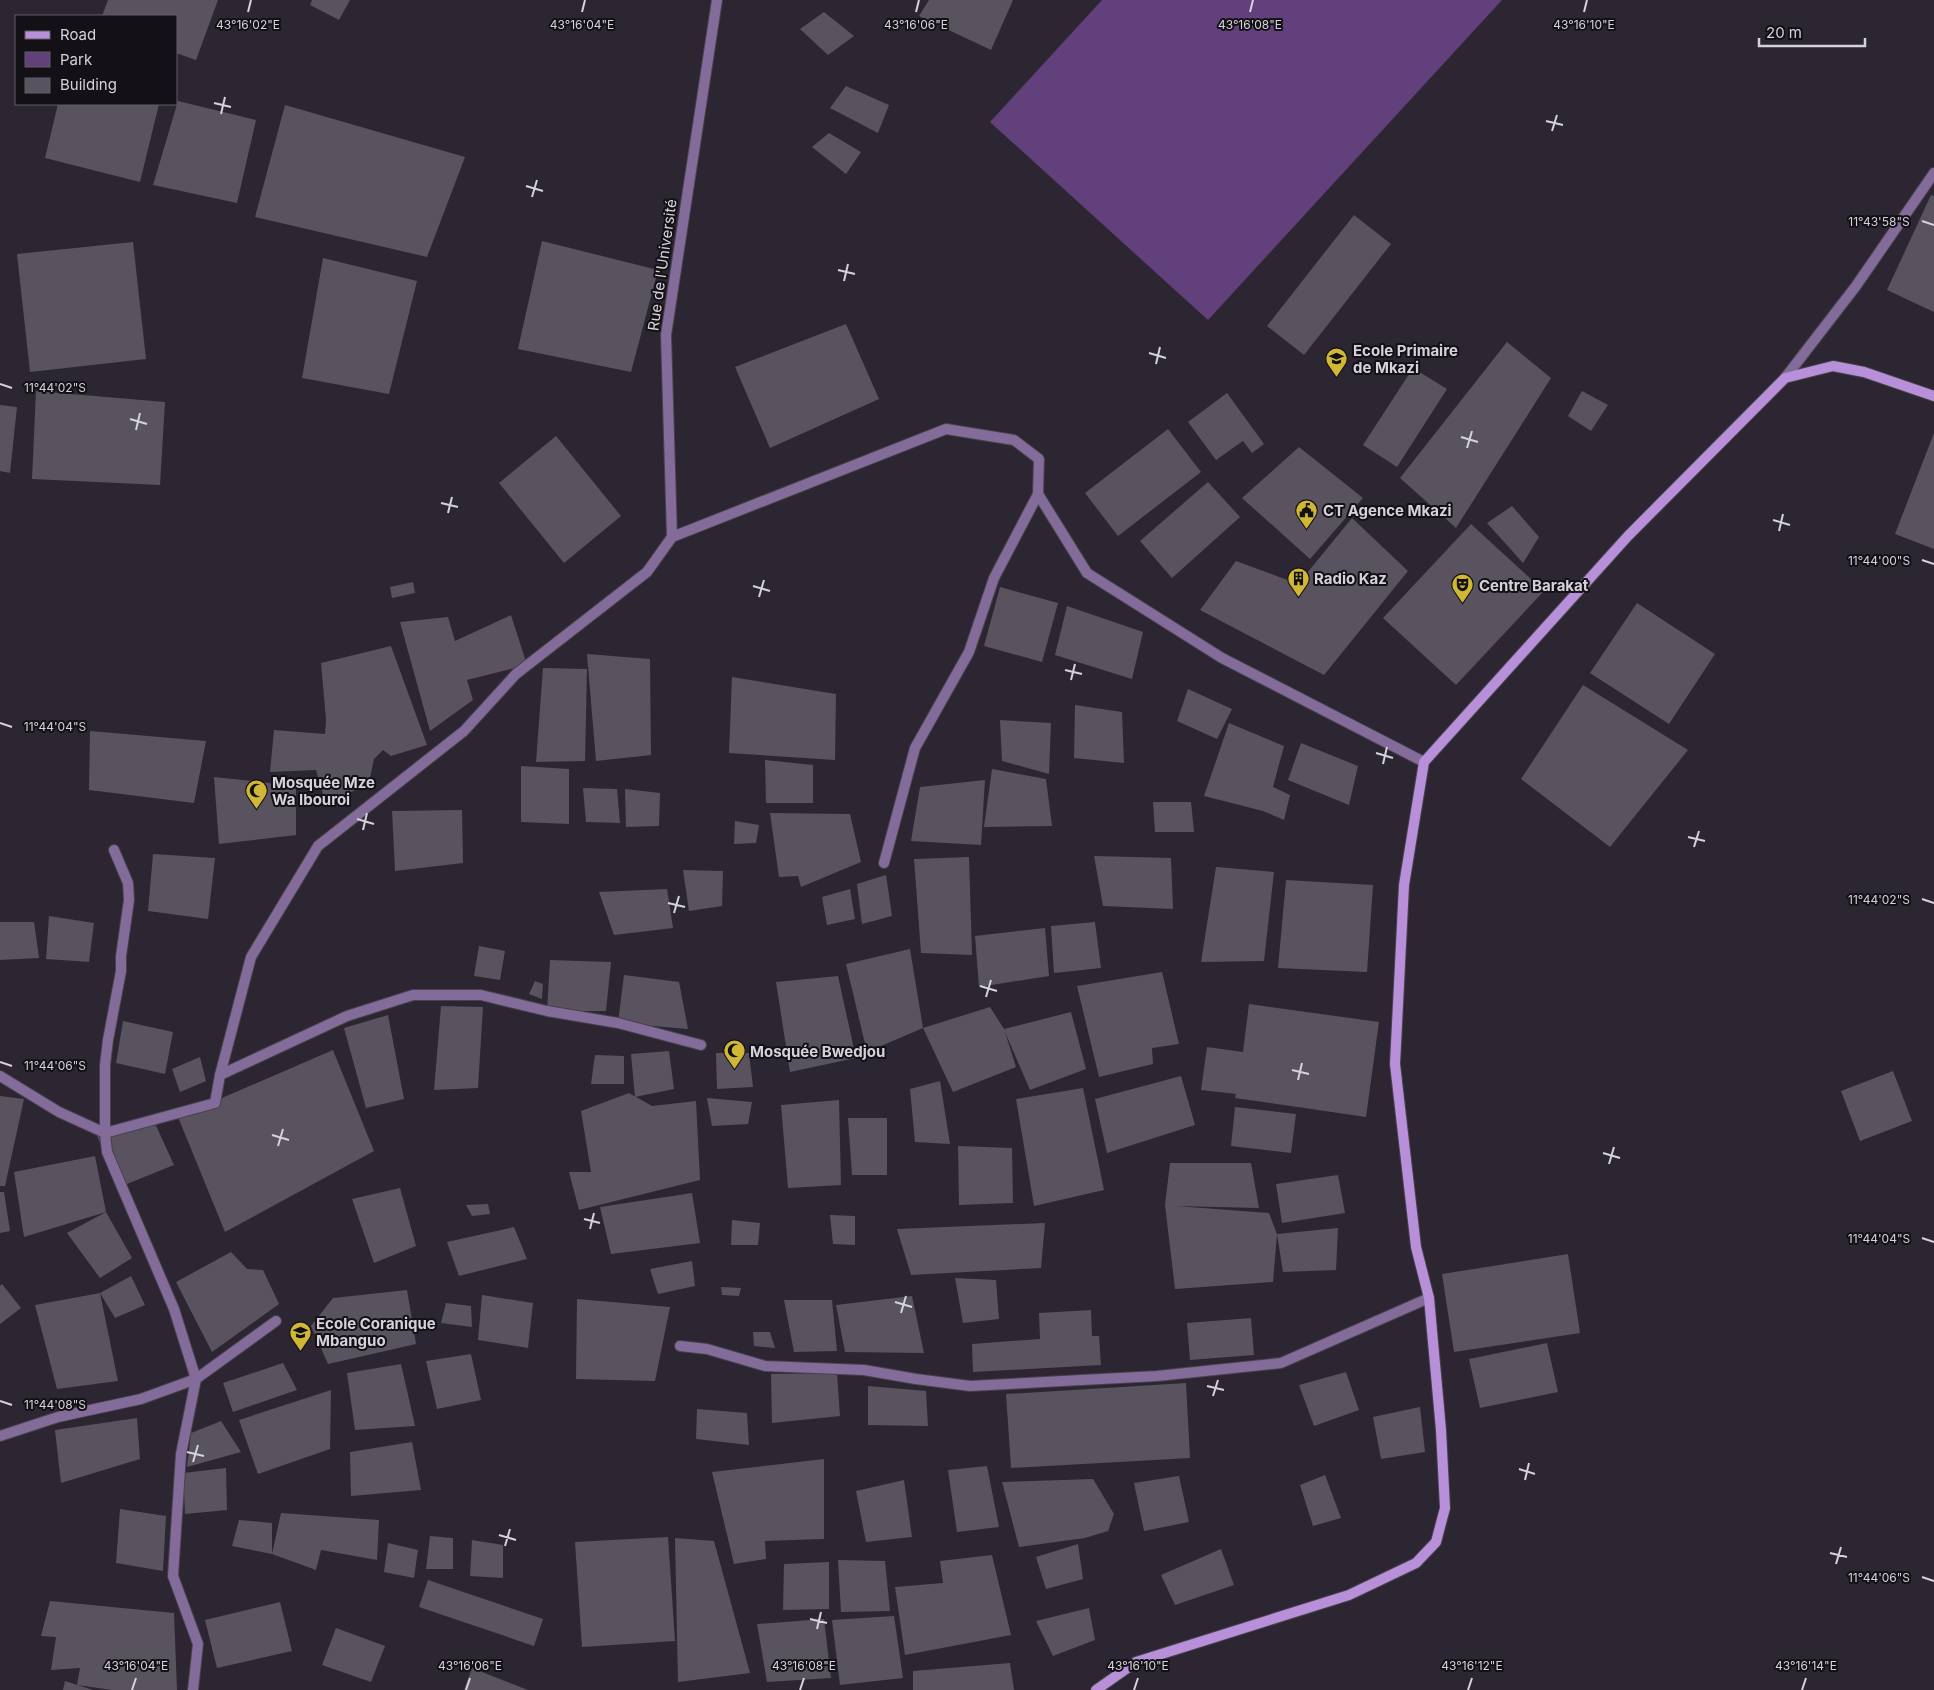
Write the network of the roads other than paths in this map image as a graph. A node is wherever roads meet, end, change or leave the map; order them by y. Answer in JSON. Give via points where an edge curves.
{"nodes":[{"id":1,"x":717,"y":0,"type":"edge"},
{"id":2,"x":1934,"y":173,"type":"edge"},
{"id":3,"x":1785,"y":378,"type":"junction"},
{"id":4,"x":1934,"y":396,"type":"edge"},
{"id":5,"x":1038,"y":494,"type":"junction"},
{"id":6,"x":672,"y":537,"type":"junction"},
{"id":7,"x":1424,"y":762,"type":"junction"},
{"id":8,"x":114,"y":850,"type":"dead end"},
{"id":9,"x":884,"y":863,"type":"dead end"},
{"id":10,"x":701,"y":1045,"type":"dead end"},
{"id":11,"x":220,"y":1075,"type":"junction"},
{"id":12,"x":0,"y":1076,"type":"edge"},
{"id":13,"x":105,"y":1133,"type":"junction"},
{"id":14,"x":1429,"y":1298,"type":"junction"},
{"id":15,"x":276,"y":1321,"type":"dead end"},
{"id":16,"x":680,"y":1346,"type":"dead end"},
{"id":17,"x":196,"y":1378,"type":"junction"},
{"id":18,"x":0,"y":1436,"type":"edge"},
{"id":19,"x":192,"y":1690,"type":"edge"},
{"id":20,"x":1096,"y":1690,"type":"edge"}],
"edges":[{"from":1,"to":6,"type":"street","name":"Rue de l'Université","via":[[666,335]]},
{"from":2,"to":3,"type":"street","via":[[1856,286]]},
{"from":3,"to":4,"type":"main road","via":[[1833,366],[1864,372]]},
{"from":3,"to":7,"type":"main road","via":[[1628,536]]},
{"from":5,"to":6,"type":"street","via":[[1039,459],[1014,440],[946,429]]},
{"from":5,"to":7,"type":"street","via":[[1087,573],[1222,658]]},
{"from":5,"to":9,"type":"street","via":[[994,578],[968,652],[915,748]]},
{"from":6,"to":11,"type":"street","via":[[647,572],[516,674],[464,731],[318,846],[250,958]]},
{"from":7,"to":14,"type":"main road","via":[[1404,885],[1394,1064],[1416,1247]]},
{"from":8,"to":13,"type":"street","via":[[128,883],[129,900],[107,1048]]},
{"from":10,"to":11,"type":"street","via":[[618,1023],[481,995],[412,995],[347,1016]]},
{"from":11,"to":13,"type":"street","via":[[215,1103]]},
{"from":12,"to":13,"type":"street","via":[[59,1112]]},
{"from":13,"to":17,"type":"street","via":[[107,1152],[174,1309]]},
{"from":14,"to":16,"type":"street","via":[[1281,1363],[1158,1376],[970,1386],[864,1370],[765,1366],[707,1349]]},
{"from":14,"to":20,"type":"main road","via":[[1445,1508],[1436,1542],[1416,1563],[1349,1595],[1136,1662]]},
{"from":15,"to":17,"type":"street"},
{"from":17,"to":18,"type":"street","via":[[141,1399],[58,1417]]},
{"from":17,"to":19,"type":"street","via":[[181,1454],[173,1576],[198,1644]]}]}
